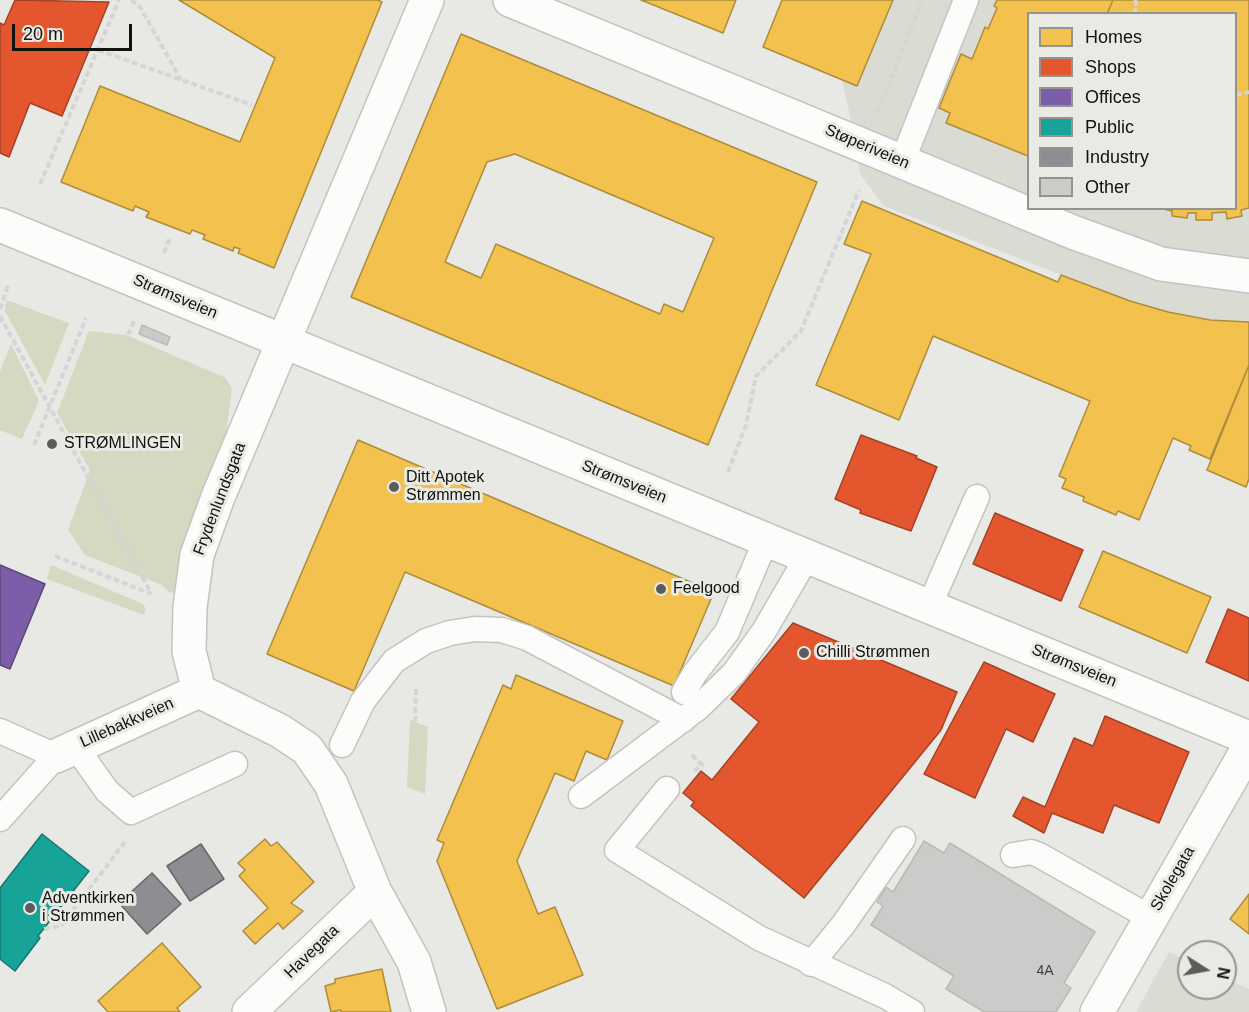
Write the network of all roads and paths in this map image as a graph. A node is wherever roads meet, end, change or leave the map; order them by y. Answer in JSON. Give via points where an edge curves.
{"nodes":[{"id":1,"x":119,"y":0,"type":"edge"},
{"id":2,"x":131,"y":0,"type":"edge"},
{"id":3,"x":427,"y":0,"type":"edge"},
{"id":4,"x":510,"y":0,"type":"edge"},
{"id":5,"x":922,"y":0,"type":"edge"},
{"id":6,"x":966,"y":0,"type":"edge"},
{"id":7,"x":98,"y":50,"type":"junction"},
{"id":8,"x":181,"y":80,"type":"junction"},
{"id":9,"x":252,"y":105,"type":"dead end"},
{"id":10,"x":877,"y":115,"type":"dead end"},
{"id":11,"x":902,"y":162,"type":"junction"},
{"id":12,"x":40,"y":184,"type":"dead end"},
{"id":13,"x":859,"y":190,"type":"dead end"},
{"id":14,"x":0,"y":225,"type":"edge"},
{"id":15,"x":170,"y":237,"type":"dead end"},
{"id":16,"x":163,"y":254,"type":"dead end"},
{"id":17,"x":1242,"y":271,"type":"edge"},
{"id":18,"x":9,"y":285,"type":"dead end"},
{"id":19,"x":0,"y":309,"type":"edge"},
{"id":20,"x":0,"y":316,"type":"edge"},
{"id":21,"x":136,"y":317,"type":"dead end"},
{"id":22,"x":86,"y":318,"type":"dead end"},
{"id":23,"x":128,"y":335,"type":"dead end"},
{"id":24,"x":283,"y":342,"type":"junction"},
{"id":25,"x":50,"y":408,"type":"junction"},
{"id":26,"x":34,"y":445,"type":"dead end"},
{"id":27,"x":728,"y":472,"type":"dead end"},
{"id":28,"x":977,"y":497,"type":"dead end"},
{"id":29,"x":766,"y":540,"type":"junction"},
{"id":30,"x":55,"y":556,"type":"dead end"},
{"id":31,"x":807,"y":557,"type":"junction"},
{"id":32,"x":151,"y":593,"type":"junction"},
{"id":33,"x":159,"y":597,"type":"dead end"},
{"id":34,"x":929,"y":607,"type":"junction"},
{"id":35,"x":199,"y":691,"type":"junction"},
{"id":36,"x":684,"y":692,"type":"dead end"},
{"id":37,"x":683,"y":720,"type":"junction"},
{"id":38,"x":0,"y":731,"type":"edge"},
{"id":39,"x":1249,"y":738,"type":"edge"},
{"id":40,"x":342,"y":745,"type":"dead end"},
{"id":41,"x":1249,"y":747,"type":"edge"},
{"id":42,"x":65,"y":751,"type":"junction"},
{"id":43,"x":235,"y":764,"type":"dead end"},
{"id":44,"x":667,"y":789,"type":"dead end"},
{"id":45,"x":581,"y":796,"type":"dead end"},
{"id":46,"x":131,"y":812,"type":"junction"},
{"id":47,"x":0,"y":819,"type":"edge"},
{"id":48,"x":903,"y":839,"type":"dead end"},
{"id":49,"x":1013,"y":855,"type":"dead end"},
{"id":50,"x":375,"y":892,"type":"junction"},
{"id":51,"x":1150,"y":918,"type":"junction"},
{"id":52,"x":44,"y":929,"type":"dead end"},
{"id":53,"x":811,"y":964,"type":"junction"},
{"id":54,"x":249,"y":1012,"type":"edge"},
{"id":55,"x":429,"y":1012,"type":"edge"},
{"id":56,"x":912,"y":1012,"type":"edge"},
{"id":57,"x":1097,"y":1012,"type":"edge"}],
"edges":[{"from":1,"to":7,"type":"path"},
{"from":2,"to":8,"type":"path","via":[[140,7]]},
{"from":3,"to":24,"type":"street","name":"Frydenlundsgata"},
{"from":4,"to":11,"type":"street","name":"Støperiveien"},
{"from":5,"to":10,"type":"path"},
{"from":6,"to":11,"type":"lane"},
{"from":7,"to":8,"type":"path"},
{"from":7,"to":12,"type":"path"},
{"from":8,"to":9,"type":"path"},
{"from":11,"to":17,"type":"street","name":"Støperiveien","via":[[1161,264]]},
{"from":13,"to":27,"type":"path","via":[[801,331],[756,376],[746,425]]},
{"from":14,"to":24,"type":"street","name":"Strømsveien"},
{"from":15,"to":16,"type":"path"},
{"from":18,"to":19,"type":"path"},
{"from":20,"to":25,"type":"path"},
{"from":21,"to":23,"type":"path"},
{"from":22,"to":25,"type":"path"},
{"from":24,"to":29,"type":"street","name":"Strømsveien"},
{"from":24,"to":35,"type":"street","name":"Frydenlundsgata","via":[[197,555],[189,651]]},
{"from":25,"to":26,"type":"path"},
{"from":25,"to":32,"type":"path"},
{"from":28,"to":34,"type":"lane"},
{"from":29,"to":31,"type":"street","name":"Strømsveien"},
{"from":29,"to":36,"type":"lane","via":[[727,632]]},
{"from":30,"to":32,"type":"path"},
{"from":31,"to":34,"type":"street","name":"Strømsveien"},
{"from":31,"to":37,"type":"lane","via":[[734,674]]},
{"from":32,"to":33,"type":"path"},
{"from":34,"to":39,"type":"street","name":"Strømsveien"},
{"from":35,"to":42,"type":"street","name":"Lillebakkveien"},
{"from":35,"to":50,"type":"street","via":[[280,731],[307,749],[331,784]]},
{"from":37,"to":40,"type":"lane","via":[[527,638],[502,630],[475,629],[426,642],[394,661],[363,701]]},
{"from":37,"to":45,"type":"lane"},
{"from":38,"to":42,"type":"lane"},
{"from":41,"to":51,"type":"street","name":"Skolegata"},
{"from":42,"to":46,"type":"lane"},
{"from":42,"to":47,"type":"lane"},
{"from":43,"to":46,"type":"lane"},
{"from":44,"to":53,"type":"lane","via":[[617,850],[759,938]]},
{"from":46,"to":52,"type":"path","via":[[125,846],[61,926]]},
{"from":48,"to":53,"type":"lane"},
{"from":49,"to":51,"type":"lane","via":[[1039,855]]},
{"from":50,"to":54,"type":"street","name":"Havegata"},
{"from":50,"to":55,"type":"street","via":[[414,963]]},
{"from":51,"to":57,"type":"street","name":"Skolegata"},
{"from":53,"to":56,"type":"lane","via":[[877,992]]}]}
